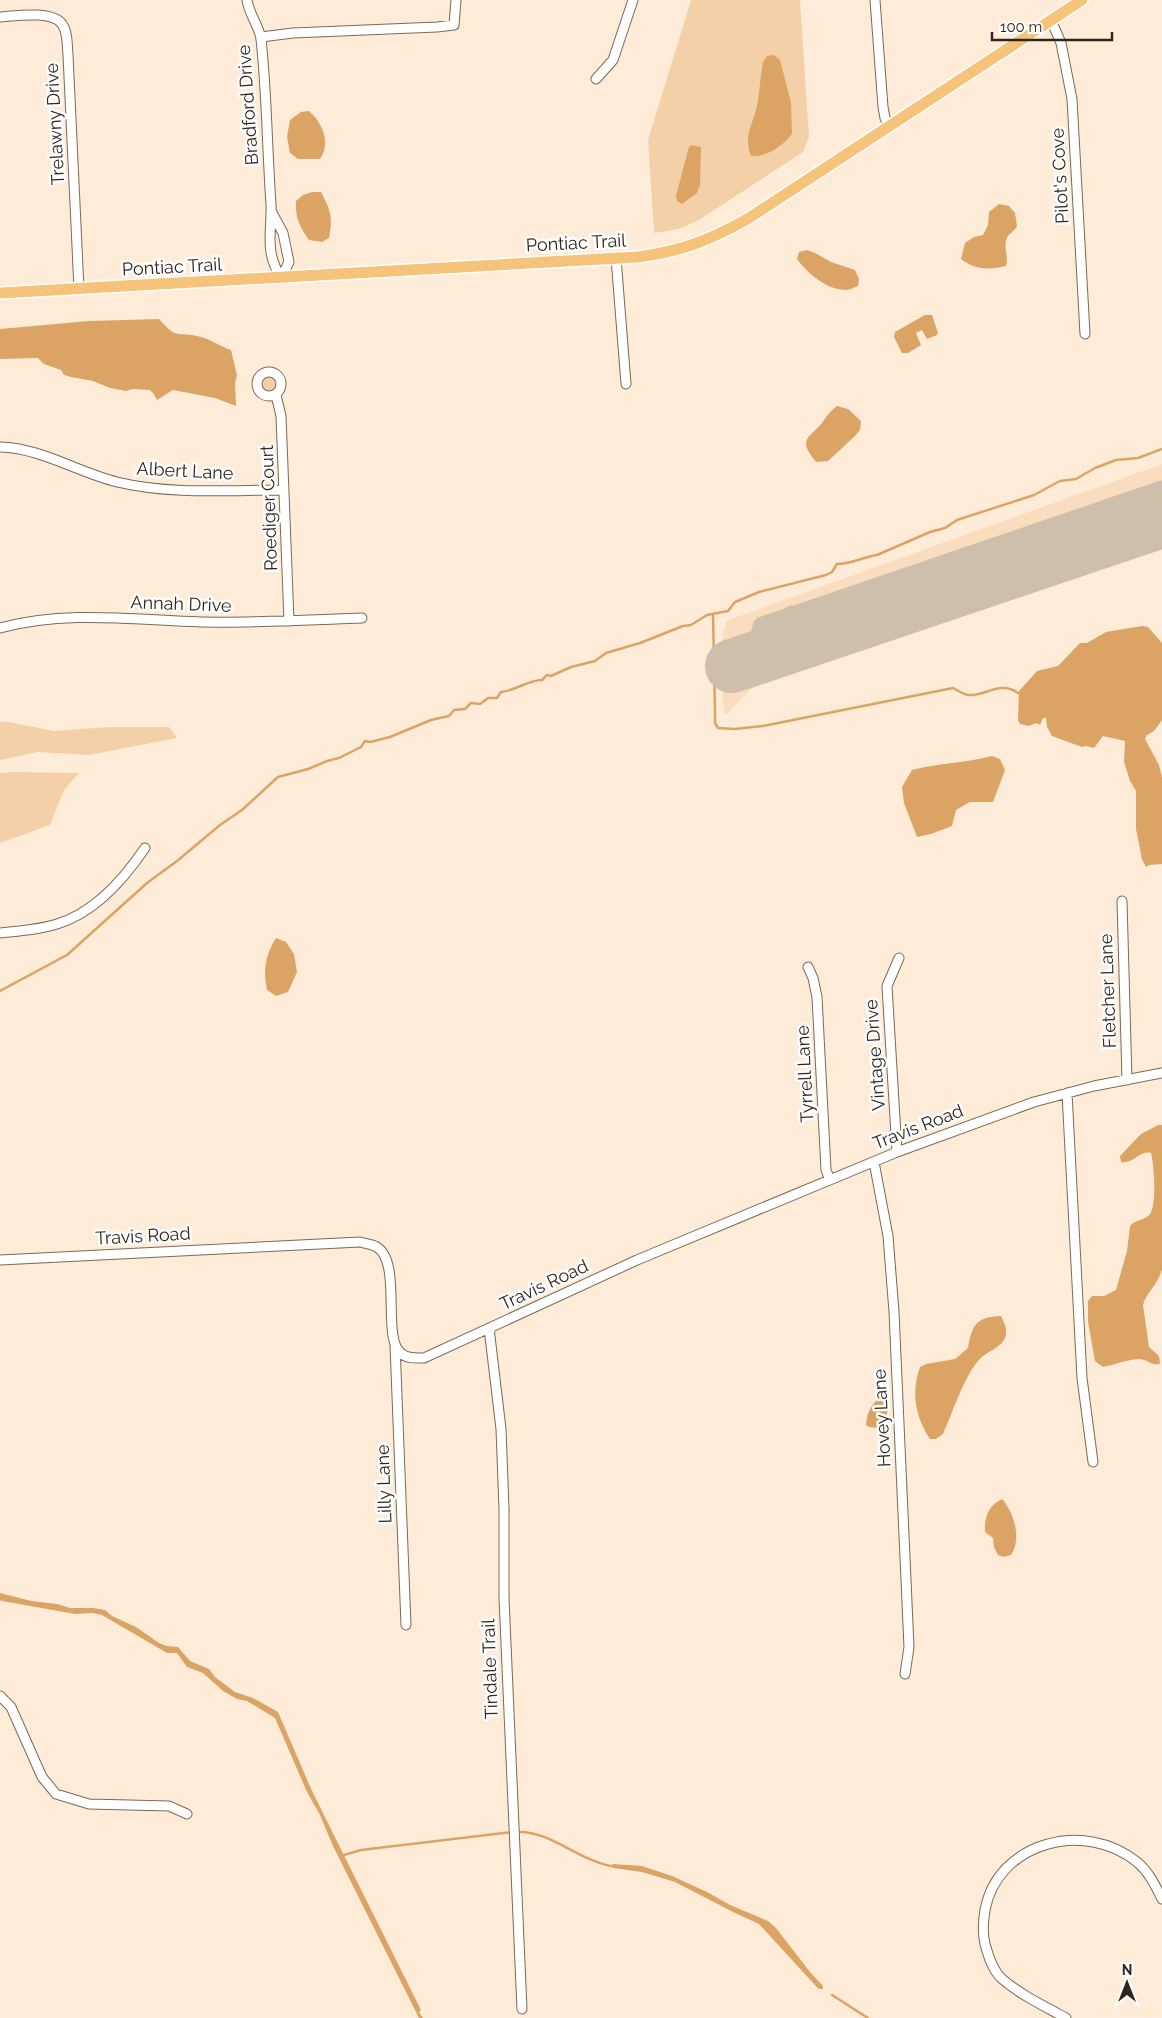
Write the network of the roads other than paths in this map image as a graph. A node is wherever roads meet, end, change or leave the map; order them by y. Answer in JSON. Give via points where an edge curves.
{"nodes":[{"id":1,"x":247,"y":0,"type":"edge"},
{"id":2,"x":456,"y":0,"type":"edge"},
{"id":3,"x":633,"y":0,"type":"edge"},
{"id":4,"x":875,"y":0,"type":"edge"},
{"id":5,"x":1082,"y":0,"type":"edge"},
{"id":6,"x":0,"y":17,"type":"edge"},
{"id":7,"x":1051,"y":20,"type":"junction"},
{"id":8,"x":261,"y":36,"type":"junction"},
{"id":9,"x":596,"y":79,"type":"dead end"},
{"id":10,"x":890,"y":126,"type":"junction"},
{"id":11,"x":271,"y":211,"type":"junction"},
{"id":12,"x":616,"y":258,"type":"junction"},
{"id":13,"x":281,"y":278,"type":"junction"},
{"id":14,"x":80,"y":289,"type":"junction"},
{"id":15,"x":0,"y":294,"type":"edge"},
{"id":16,"x":1085,"y":334,"type":"dead end"},
{"id":17,"x":626,"y":384,"type":"dead end"},
{"id":18,"x":276,"y":395,"type":"dead end"},
{"id":19,"x":0,"y":447,"type":"edge"},
{"id":20,"x":284,"y":490,"type":"junction"},
{"id":21,"x":362,"y":618,"type":"dead end"},
{"id":22,"x":289,"y":621,"type":"junction"},
{"id":23,"x":0,"y":628,"type":"edge"},
{"id":24,"x":145,"y":848,"type":"dead end"},
{"id":25,"x":1122,"y":901,"type":"dead end"},
{"id":26,"x":0,"y":932,"type":"edge"},
{"id":27,"x":899,"y":958,"type":"dead end"},
{"id":28,"x":808,"y":967,"type":"dead end"},
{"id":29,"x":1162,"y":1073,"type":"edge"},
{"id":30,"x":1127,"y":1080,"type":"junction"},
{"id":31,"x":1067,"y":1093,"type":"junction"},
{"id":32,"x":898,"y":1152,"type":"junction"},
{"id":33,"x":874,"y":1162,"type":"junction"},
{"id":34,"x":830,"y":1180,"type":"junction"},
{"id":35,"x":0,"y":1260,"type":"edge"},
{"id":36,"x":490,"y":1328,"type":"junction"},
{"id":37,"x":395,"y":1342,"type":"junction"},
{"id":38,"x":1093,"y":1462,"type":"dead end"},
{"id":39,"x":406,"y":1625,"type":"dead end"},
{"id":40,"x":905,"y":1674,"type":"dead end"},
{"id":41,"x":0,"y":1696,"type":"edge"},
{"id":42,"x":187,"y":1814,"type":"dead end"},
{"id":43,"x":1162,"y":1899,"type":"edge"},
{"id":44,"x":522,"y":2009,"type":"dead end"},
{"id":45,"x":1066,"y":2018,"type":"edge"}],
"edges":[{"from":1,"to":8,"type":"street","name":"Bradford Drive"},
{"from":2,"to":8,"type":"street","via":[[454,24],[437,28]]},
{"from":3,"to":9,"type":"street","via":[[614,60]]},
{"from":4,"to":10,"type":"street","via":[[883,107]]},
{"from":5,"to":7,"type":"main road","name":"Pontiac Trail"},
{"from":6,"to":14,"type":"street","name":"Trelawny Drive","via":[[51,16],[62,24],[65,31]]},
{"from":7,"to":10,"type":"main road","name":"Pontiac Trail"},
{"from":7,"to":16,"type":"street","name":"Pilot's Cove","via":[[1061,42],[1072,99]]},
{"from":8,"to":11,"type":"street","name":"Bradford Drive"},
{"from":10,"to":12,"type":"main road","name":"Pontiac Trail","via":[[720,235],[662,254]]},
{"from":11,"to":13,"type":"street","name":"Bradford Drive","via":[[270,245],[273,264]]},
{"from":11,"to":13,"type":"street","name":"Bradford Drive","via":[[283,233],[289,262]]},
{"from":12,"to":13,"type":"main road","name":"Pontiac Trail"},
{"from":12,"to":17,"type":"street"},
{"from":13,"to":14,"type":"main road","name":"Pontiac Trail"},
{"from":14,"to":15,"type":"main road","name":"Pontiac Trail"},
{"from":18,"to":20,"type":"street","name":"Roediger Court","via":[[281,416]]},
{"from":19,"to":20,"type":"street","name":"Albert Lane","via":[[33,452],[94,475],[144,487]]},
{"from":20,"to":22,"type":"street","name":"Roediger Court"},
{"from":21,"to":22,"type":"street","name":"Annah Drive"},
{"from":22,"to":23,"type":"street","name":"Annah Drive","via":[[202,622],[83,616],[42,619]]},
{"from":24,"to":26,"type":"street","via":[[126,875],[76,916],[44,928]]},
{"from":25,"to":30,"type":"street","name":"Fletcher Lane"},
{"from":27,"to":32,"type":"street","name":"Vintage Drive","via":[[887,986]]},
{"from":28,"to":34,"type":"street","name":"Tyrrell Lane","via":[[817,997],[826,1170]]},
{"from":29,"to":30,"type":"street","name":"Travis Road"},
{"from":30,"to":31,"type":"street","name":"Travis Road"},
{"from":31,"to":32,"type":"street","name":"Travis Road"},
{"from":31,"to":38,"type":"street","via":[[1082,1378]]},
{"from":32,"to":33,"type":"street","name":"Travis Road"},
{"from":33,"to":34,"type":"street","name":"Travis Road"},
{"from":33,"to":40,"type":"street","name":"Hovey Lane","via":[[888,1236],[894,1312],[909,1647]]},
{"from":34,"to":36,"type":"street","name":"Travis Road","via":[[637,1260]]},
{"from":35,"to":37,"type":"street","name":"Travis Road","via":[[360,1242],[376,1246],[386,1262]]},
{"from":36,"to":37,"type":"street","name":"Travis Road","via":[[424,1358],[402,1354]]},
{"from":36,"to":44,"type":"street","name":"Tindale Trail","via":[[502,1447],[504,1598]]},
{"from":37,"to":39,"type":"street","name":"Lilly Lane"},
{"from":41,"to":42,"type":"street","via":[[10,1707],[42,1777],[56,1794],[89,1804],[169,1806]]},
{"from":43,"to":45,"type":"street","via":[[1152,1878],[1137,1862],[1118,1850],[1089,1841],[1057,1841],[1024,1852],[1002,1873],[987,1900],[983,1923],[991,1963],[1000,1977]]}]}
